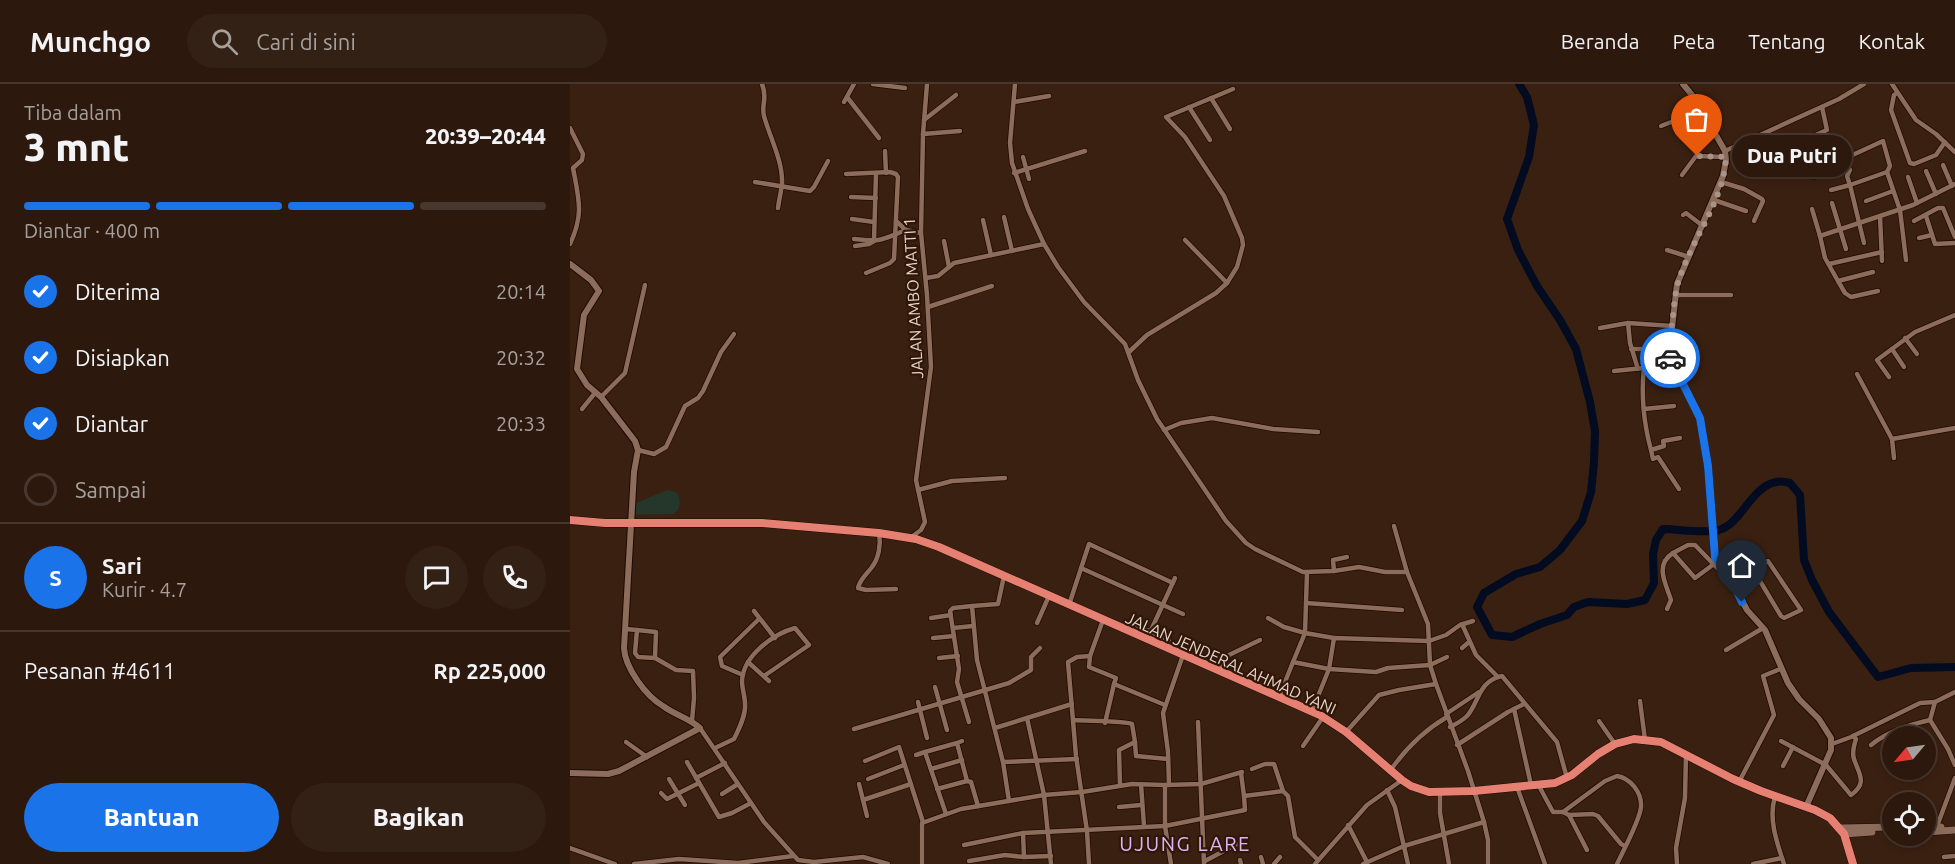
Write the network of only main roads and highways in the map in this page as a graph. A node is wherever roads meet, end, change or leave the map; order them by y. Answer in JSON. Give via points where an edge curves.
{"nodes":[{"id":1,"x":570,"y":520,"type":"edge"},
{"id":2,"x":1955,"y":828,"type":"edge"},
{"id":3,"x":1936,"y":829,"type":"edge"},
{"id":4,"x":1882,"y":830,"type":"edge"},
{"id":5,"x":1842,"y":831,"type":"junction"},
{"id":6,"x":1853,"y":864,"type":"edge"}],
"edges":[{"from":1,"to":5,"type":"highway","name":"JALAN JENDERAL AHMAD YANI","via":[[762,523],[910,538],[939,547],[1312,711],[1346,732],[1390,771],[1419,789],[1474,791],[1555,783],[1615,744],[1645,740],[1664,743],[1739,782],[1828,816]]},
{"from":2,"to":3,"type":"main road"},
{"from":4,"to":5,"type":"main road"},
{"from":5,"to":6,"type":"highway"}]}
